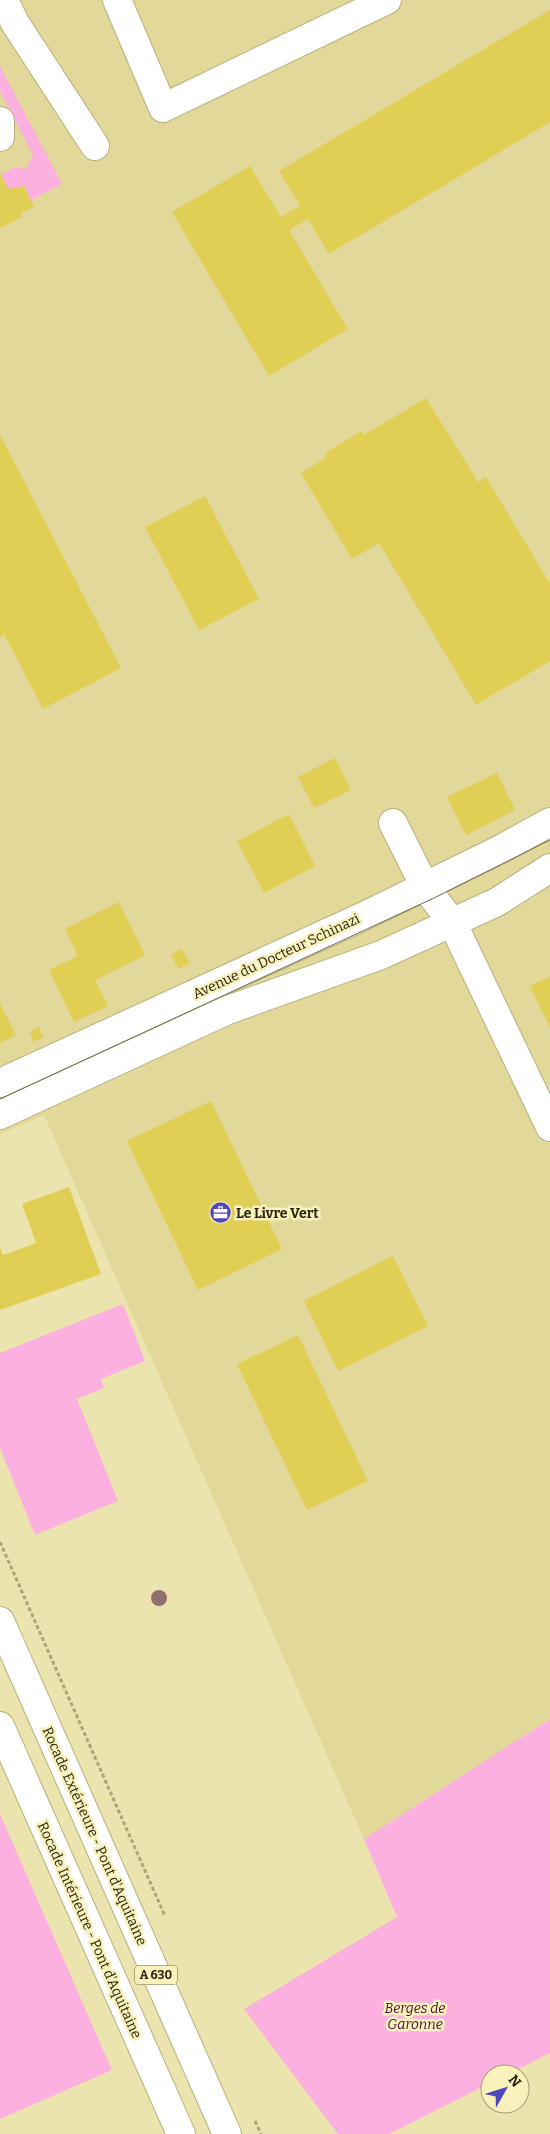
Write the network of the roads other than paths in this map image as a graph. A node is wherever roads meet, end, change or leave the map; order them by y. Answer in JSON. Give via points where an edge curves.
{"nodes":[{"id":1,"x":4,"y":0,"type":"edge"},
{"id":2,"x":117,"y":0,"type":"edge"},
{"id":3,"x":387,"y":0,"type":"edge"},
{"id":4,"x":0,"y":121,"type":"edge"},
{"id":5,"x":0,"y":137,"type":"edge"},
{"id":6,"x":95,"y":146,"type":"dead end"},
{"id":7,"x":550,"y":822,"type":"edge"},
{"id":8,"x":393,"y":823,"type":"dead end"},
{"id":9,"x":550,"y":868,"type":"edge"},
{"id":10,"x":425,"y":887,"type":"junction"},
{"id":11,"x":452,"y":922,"type":"junction"},
{"id":12,"x":0,"y":1083,"type":"edge"},
{"id":13,"x":0,"y":1115,"type":"edge"},
{"id":14,"x":550,"y":1127,"type":"edge"},
{"id":15,"x":0,"y":1621,"type":"edge"},
{"id":16,"x":0,"y":1726,"type":"edge"},
{"id":17,"x":181,"y":2134,"type":"edge"},
{"id":18,"x":227,"y":2134,"type":"edge"}],
"edges":[{"from":1,"to":6,"type":"main road","via":[[15,23]]},
{"from":2,"to":3,"type":"main road","via":[[163,108]]},
{"from":4,"to":5,"type":"main road"},
{"from":7,"to":10,"type":"main road","name":"Avenue du Docteur Schinazi"},
{"from":8,"to":10,"type":"main road"},
{"from":9,"to":11,"type":"main road","name":"Avenue du Docteur Schinazi","via":[[497,902]]},
{"from":10,"to":11,"type":"main road"},
{"from":10,"to":12,"type":"main road","name":"Avenue du Docteur Schinazi"},
{"from":11,"to":13,"type":"main road","name":"Avenue du Docteur Schinazi","via":[[381,955],[228,1010]]},
{"from":11,"to":14,"type":"main road"},
{"from":15,"to":18,"type":"main road","name":"Rocade Extérieure - Pont d'Aquitaine","number":"A 630"},
{"from":16,"to":17,"type":"main road","name":"Rocade Intérieure - Pont d'Aquitaine","number":"A 630"}]}
